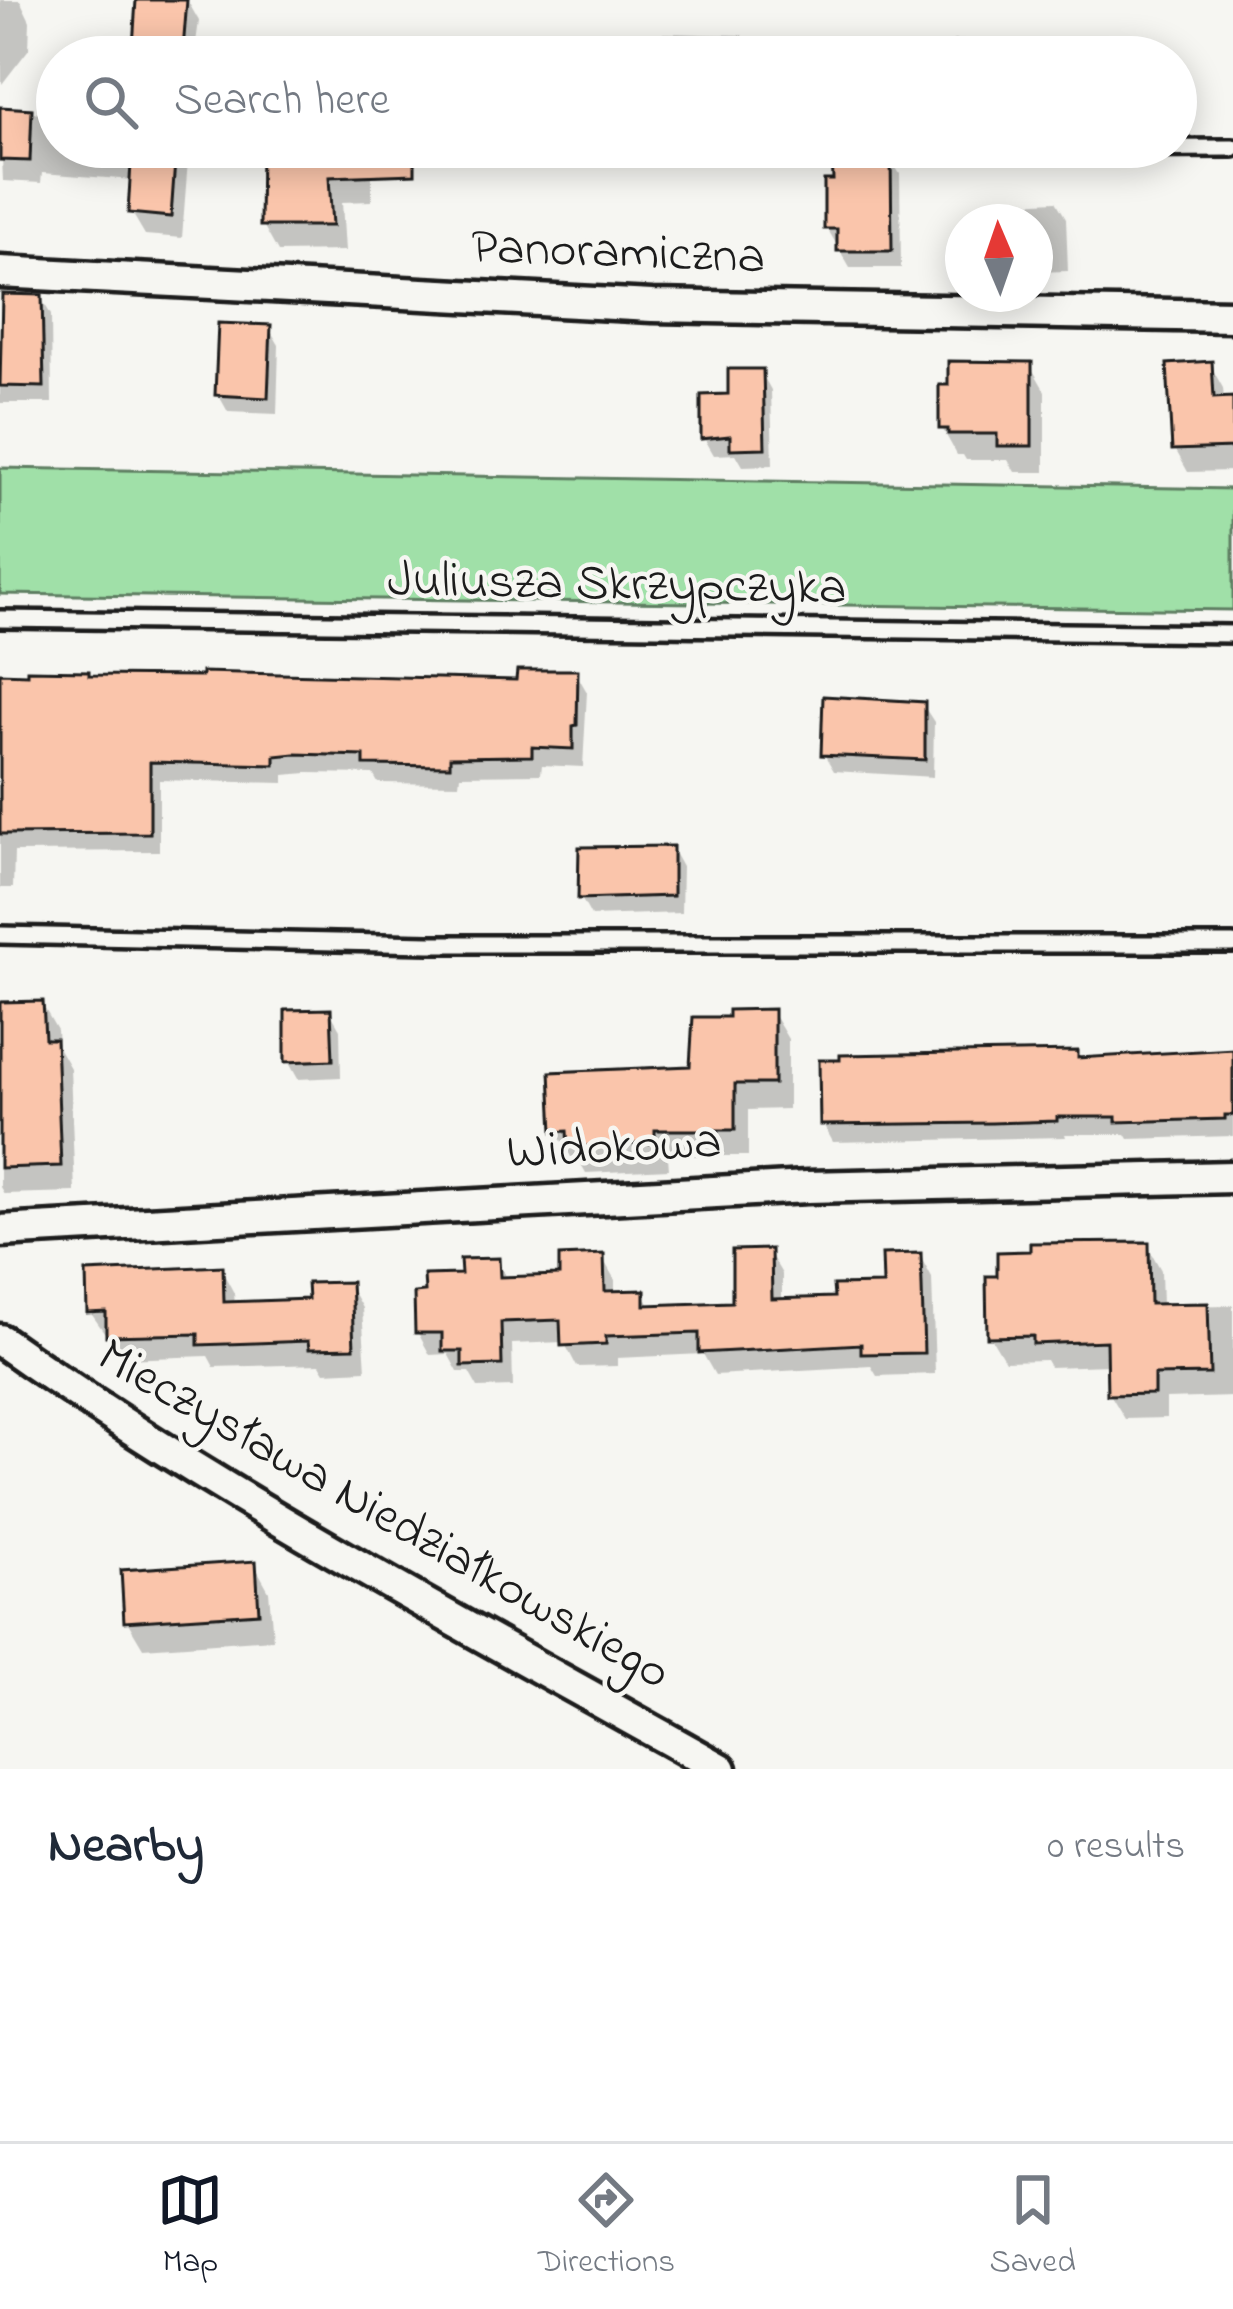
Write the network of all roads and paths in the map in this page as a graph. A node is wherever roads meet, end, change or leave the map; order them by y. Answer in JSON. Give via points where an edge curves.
{"nodes":[{"id":1,"x":1197,"y":148,"type":"edge"},
{"id":2,"x":1233,"y":148,"type":"edge"},
{"id":3,"x":0,"y":272,"type":"edge"},
{"id":4,"x":1233,"y":316,"type":"edge"},
{"id":5,"x":0,"y":619,"type":"edge"},
{"id":6,"x":1233,"y":634,"type":"edge"},
{"id":7,"x":0,"y":935,"type":"edge"},
{"id":8,"x":1233,"y":944,"type":"edge"},
{"id":9,"x":1233,"y":1178,"type":"edge"},
{"id":10,"x":0,"y":1231,"type":"edge"},
{"id":11,"x":0,"y":1340,"type":"edge"},
{"id":12,"x":721,"y":1769,"type":"edge"}],
"edges":[{"from":1,"to":2,"type":"lane"},
{"from":3,"to":4,"type":"street","name":"Panoramiczna","via":[[652,307]]},
{"from":5,"to":6,"type":"lane","name":"Juliusza Skrzypczyka"},
{"from":7,"to":8,"type":"lane"},
{"from":9,"to":10,"type":"street","name":"Widokowa","via":[[807,1187]]},
{"from":11,"to":12,"type":"street","name":"Mieczysława Niedziałkowskiego","via":[[310,1537]]}]}
